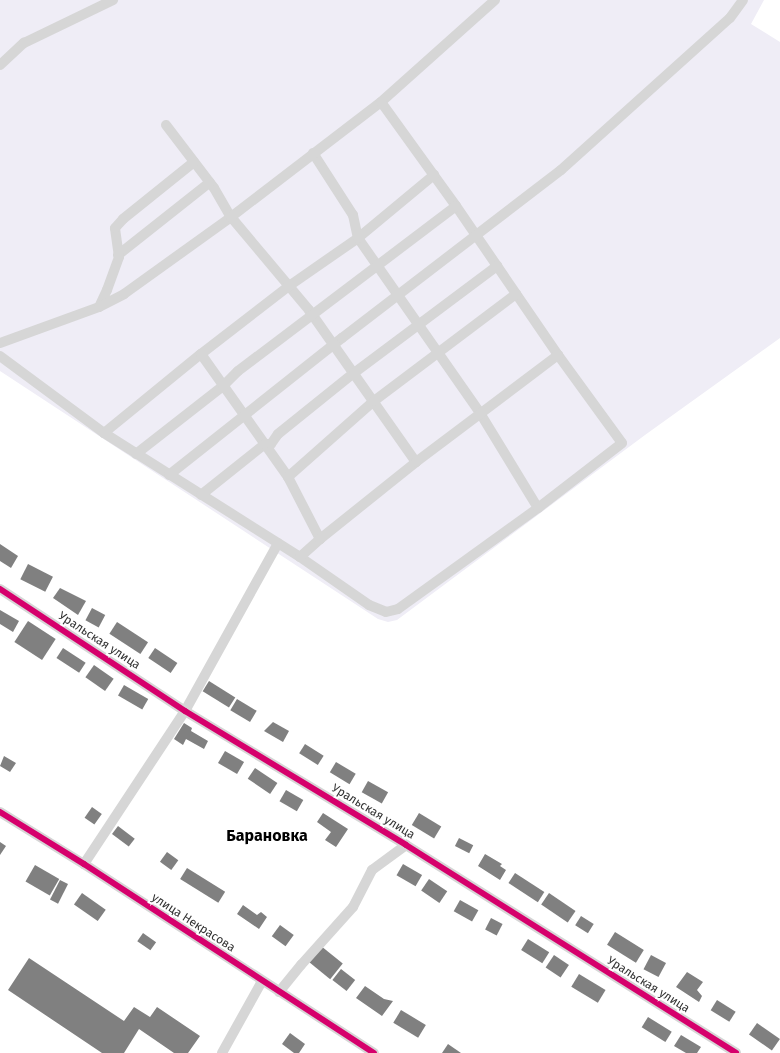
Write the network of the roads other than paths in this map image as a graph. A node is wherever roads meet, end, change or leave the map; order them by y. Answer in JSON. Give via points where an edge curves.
{"nodes":[{"id":1,"x":113,"y":0,"type":"edge"},
{"id":2,"x":495,"y":0,"type":"edge"},
{"id":3,"x":743,"y":0,"type":"edge"},
{"id":4,"x":0,"y":65,"type":"edge"},
{"id":5,"x":381,"y":102,"type":"junction"},
{"id":6,"x":166,"y":125,"type":"dead end"},
{"id":7,"x":313,"y":153,"type":"junction"},
{"id":8,"x":194,"y":162,"type":"junction"},
{"id":9,"x":434,"y":175,"type":"junction"},
{"id":10,"x":210,"y":182,"type":"junction"},
{"id":11,"x":456,"y":206,"type":"junction"},
{"id":12,"x":231,"y":217,"type":"junction"},
{"id":13,"x":477,"y":236,"type":"junction"},
{"id":14,"x":358,"y":238,"type":"junction"},
{"id":15,"x":118,"y":255,"type":"junction"},
{"id":16,"x":377,"y":265,"type":"junction"},
{"id":17,"x":497,"y":266,"type":"junction"},
{"id":18,"x":289,"y":286,"type":"junction"},
{"id":19,"x":516,"y":294,"type":"junction"},
{"id":20,"x":398,"y":296,"type":"junction"},
{"id":21,"x":99,"y":307,"type":"junction"},
{"id":22,"x":312,"y":314,"type":"junction"},
{"id":23,"x":419,"y":325,"type":"junction"},
{"id":24,"x":0,"y":343,"type":"edge"},
{"id":25,"x":334,"y":345,"type":"junction"},
{"id":26,"x":437,"y":352,"type":"junction"},
{"id":27,"x":200,"y":354,"type":"junction"},
{"id":28,"x":558,"y":355,"type":"junction"},
{"id":29,"x":0,"y":356,"type":"edge"},
{"id":30,"x":354,"y":373,"type":"junction"},
{"id":31,"x":223,"y":386,"type":"junction"},
{"id":32,"x":374,"y":401,"type":"junction"},
{"id":33,"x":480,"y":413,"type":"junction"},
{"id":34,"x":244,"y":416,"type":"junction"},
{"id":35,"x":104,"y":433,"type":"junction"},
{"id":36,"x":265,"y":444,"type":"junction"},
{"id":37,"x":136,"y":454,"type":"junction"},
{"id":38,"x":416,"y":462,"type":"junction"},
{"id":39,"x":169,"y":475,"type":"junction"},
{"id":40,"x":288,"y":477,"type":"junction"},
{"id":41,"x":201,"y":495,"type":"junction"},
{"id":42,"x":538,"y":508,"type":"junction"},
{"id":43,"x":320,"y":539,"type":"junction"},
{"id":44,"x":278,"y":543,"type":"junction"},
{"id":45,"x":300,"y":557,"type":"junction"},
{"id":46,"x":0,"y":589,"type":"edge"},
{"id":47,"x":185,"y":711,"type":"junction"},
{"id":48,"x":0,"y":812,"type":"edge"},
{"id":49,"x":406,"y":845,"type":"junction"},
{"id":50,"x":84,"y":864,"type":"junction"},
{"id":51,"x":262,"y":981,"type":"junction"},
{"id":52,"x":280,"y":992,"type":"junction"},
{"id":53,"x":222,"y":1053,"type":"edge"},
{"id":54,"x":374,"y":1053,"type":"edge"},
{"id":55,"x":736,"y":1053,"type":"edge"}],
"edges":[{"from":1,"to":4,"type":"street","via":[[24,43]]},
{"from":2,"to":5,"type":"street"},
{"from":3,"to":13,"type":"street","via":[[730,18],[614,124]]},
{"from":5,"to":7,"type":"street"},
{"from":5,"to":9,"type":"street"},
{"from":6,"to":8,"type":"street"},
{"from":7,"to":12,"type":"street"},
{"from":7,"to":14,"type":"street","via":[[354,215]]},
{"from":8,"to":10,"type":"street"},
{"from":8,"to":15,"type":"street","via":[[115,228]]},
{"from":9,"to":11,"type":"street"},
{"from":9,"to":14,"type":"street"},
{"from":10,"to":12,"type":"street"},
{"from":10,"to":15,"type":"street"},
{"from":11,"to":13,"type":"street"},
{"from":11,"to":16,"type":"street"},
{"from":12,"to":18,"type":"street"},
{"from":12,"to":21,"type":"street","via":[[124,294]]},
{"from":13,"to":17,"type":"street"},
{"from":13,"to":20,"type":"street"},
{"from":14,"to":16,"type":"street"},
{"from":14,"to":18,"type":"street"},
{"from":15,"to":21,"type":"street"},
{"from":16,"to":20,"type":"street"},
{"from":16,"to":22,"type":"street"},
{"from":17,"to":19,"type":"street"},
{"from":17,"to":23,"type":"street"},
{"from":18,"to":22,"type":"street"},
{"from":18,"to":27,"type":"street"},
{"from":19,"to":26,"type":"street"},
{"from":19,"to":28,"type":"street"},
{"from":20,"to":23,"type":"street"},
{"from":20,"to":25,"type":"street"},
{"from":21,"to":24,"type":"street"},
{"from":22,"to":25,"type":"street"},
{"from":22,"to":31,"type":"street","via":[[238,371]]},
{"from":23,"to":26,"type":"street"},
{"from":23,"to":30,"type":"street"},
{"from":25,"to":30,"type":"street"},
{"from":25,"to":34,"type":"street"},
{"from":26,"to":32,"type":"street"},
{"from":26,"to":33,"type":"street"},
{"from":27,"to":31,"type":"street"},
{"from":27,"to":35,"type":"street"},
{"from":28,"to":33,"type":"street"},
{"from":28,"to":42,"type":"street","via":[[622,443]]},
{"from":29,"to":35,"type":"street"},
{"from":30,"to":32,"type":"street"},
{"from":30,"to":36,"type":"street","via":[[278,434],[271,444]]},
{"from":31,"to":34,"type":"street"},
{"from":31,"to":37,"type":"street"},
{"from":32,"to":38,"type":"street"},
{"from":32,"to":40,"type":"street"},
{"from":33,"to":38,"type":"street"},
{"from":33,"to":42,"type":"street"},
{"from":34,"to":36,"type":"street"},
{"from":34,"to":39,"type":"street"},
{"from":35,"to":37,"type":"street"},
{"from":36,"to":40,"type":"street"},
{"from":36,"to":41,"type":"street"},
{"from":37,"to":39,"type":"street"},
{"from":38,"to":43,"type":"street"},
{"from":39,"to":41,"type":"street"},
{"from":40,"to":43,"type":"street"},
{"from":41,"to":44,"type":"street"},
{"from":42,"to":45,"type":"street","via":[[392,612],[379,611]]},
{"from":43,"to":45,"type":"street"},
{"from":44,"to":45,"type":"street"},
{"from":44,"to":47,"type":"street"},
{"from":46,"to":47,"type":"street","name":"Уральская улица"},
{"from":47,"to":49,"type":"street","name":"Уральская улица"},
{"from":47,"to":50,"type":"street"},
{"from":48,"to":50,"type":"street","name":"улица Некрасова"},
{"from":49,"to":52,"type":"street","via":[[372,870],[352,907]]},
{"from":49,"to":55,"type":"street","name":"Уральская улица"},
{"from":50,"to":51,"type":"street","name":"улица Некрасова"},
{"from":51,"to":52,"type":"street","name":"улица Некрасова"},
{"from":51,"to":53,"type":"street"},
{"from":52,"to":54,"type":"street","name":"улица Некрасова"}]}
